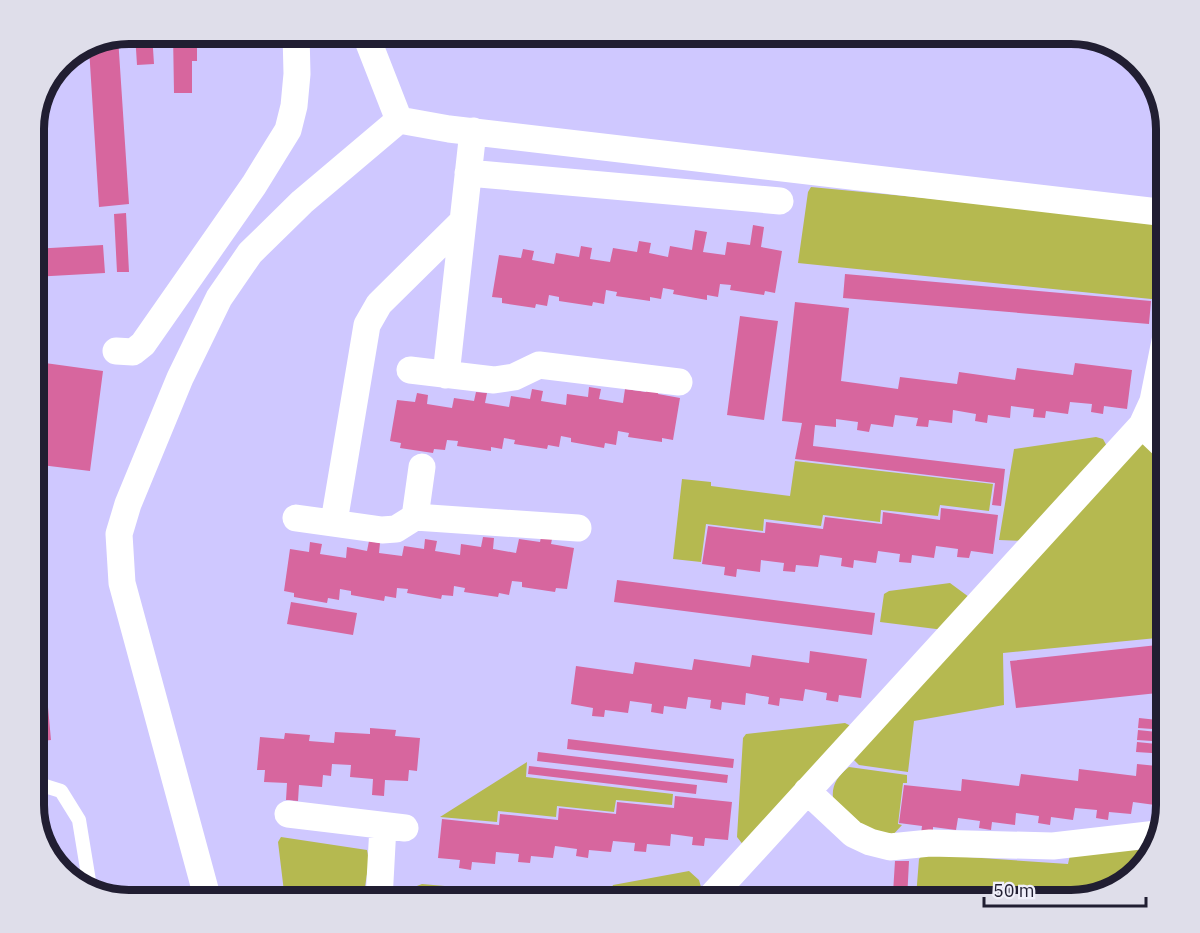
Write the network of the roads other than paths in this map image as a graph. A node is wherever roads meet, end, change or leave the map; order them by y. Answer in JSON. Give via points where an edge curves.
{"nodes":[{"id":1,"x":296,"y":44,"type":"edge"},
{"id":2,"x":369,"y":44,"type":"edge"},
{"id":3,"x":399,"y":120,"type":"junction"},
{"id":4,"x":473,"y":132,"type":"junction"},
{"id":5,"x":468,"y":173,"type":"junction"},
{"id":6,"x":780,"y":201,"type":"dead end"},
{"id":7,"x":1156,"y":212,"type":"edge"},
{"id":8,"x":463,"y":221,"type":"junction"},
{"id":9,"x":116,"y":351,"type":"dead end"},
{"id":10,"x":410,"y":370,"type":"dead end"},
{"id":11,"x":446,"y":375,"type":"junction"},
{"id":12,"x":679,"y":382,"type":"dead end"},
{"id":13,"x":1156,"y":386,"type":"edge"},
{"id":14,"x":1142,"y":425,"type":"junction"},
{"id":15,"x":1156,"y":438,"type":"edge"},
{"id":16,"x":422,"y":467,"type":"dead end"},
{"id":17,"x":415,"y":517,"type":"junction"},
{"id":18,"x":296,"y":518,"type":"dead end"},
{"id":19,"x":334,"y":522,"type":"junction"},
{"id":20,"x":578,"y":528,"type":"dead end"},
{"id":21,"x":44,"y":786,"type":"edge"},
{"id":22,"x":807,"y":791,"type":"junction"},
{"id":23,"x":288,"y":814,"type":"dead end"},
{"id":24,"x":1151,"y":835,"type":"edge"},
{"id":25,"x":89,"y":879,"type":"edge"},
{"id":26,"x":205,"y":890,"type":"edge"},
{"id":27,"x":381,"y":890,"type":"edge"},
{"id":28,"x":717,"y":890,"type":"edge"}],
"edges":[{"from":1,"to":9,"type":"street","via":[[297,74],[288,129],[143,345],[133,352]]},
{"from":2,"to":3,"type":"street"},
{"from":3,"to":4,"type":"street"},
{"from":3,"to":26,"type":"street","via":[[302,202],[250,253],[225,289],[180,378],[119,534],[122,583]]},
{"from":4,"to":5,"type":"street"},
{"from":4,"to":7,"type":"street"},
{"from":5,"to":6,"type":"street"},
{"from":5,"to":8,"type":"street"},
{"from":8,"to":11,"type":"street"},
{"from":8,"to":19,"type":"street","via":[[379,304],[366,325]]},
{"from":10,"to":11,"type":"street"},
{"from":11,"to":12,"type":"street","via":[[494,380],[514,377],[539,365]]},
{"from":13,"to":14,"type":"street"},
{"from":14,"to":15,"type":"street"},
{"from":14,"to":22,"type":"street"},
{"from":16,"to":17,"type":"street"},
{"from":17,"to":19,"type":"street","via":[[396,529],[382,530]]},
{"from":17,"to":20,"type":"street"},
{"from":18,"to":19,"type":"street"},
{"from":21,"to":25,"type":"lane","via":[[61,791],[79,820]]},
{"from":22,"to":24,"type":"street","via":[[854,834],[890,847],[930,843],[1053,846]]},
{"from":22,"to":28,"type":"street"},
{"from":23,"to":27,"type":"street","via":[[394,827]]}]}
